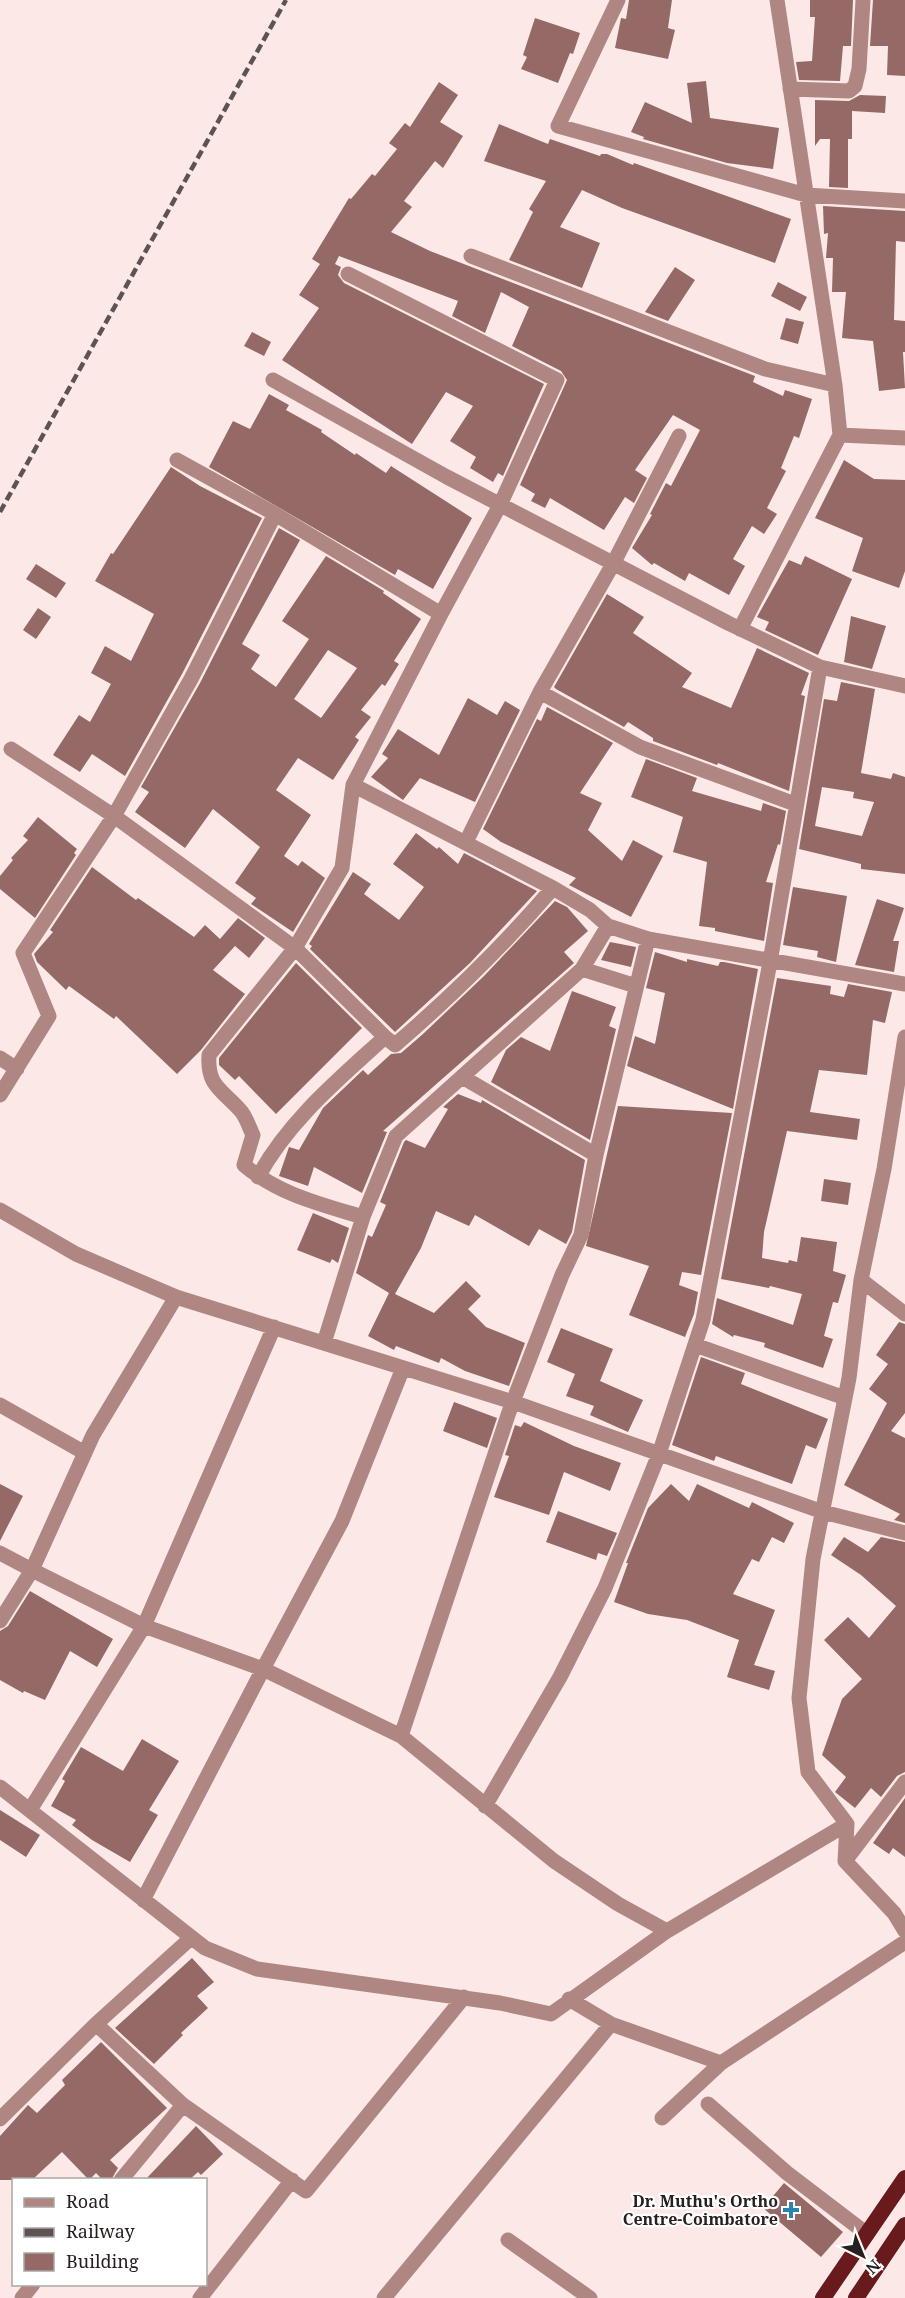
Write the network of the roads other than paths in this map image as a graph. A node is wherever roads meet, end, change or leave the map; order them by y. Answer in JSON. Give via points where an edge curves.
{"nodes":[{"id":1,"x":618,"y":0,"type":"edge"},
{"id":2,"x":777,"y":0,"type":"edge"},
{"id":3,"x":863,"y":0,"type":"edge"},
{"id":4,"x":790,"y":89,"type":"junction"},
{"id":5,"x":806,"y":195,"type":"junction"},
{"id":6,"x":905,"y":201,"type":"edge"},
{"id":7,"x":471,"y":256,"type":"dead end"},
{"id":8,"x":348,"y":274,"type":"dead end"},
{"id":9,"x":273,"y":380,"type":"dead end"},
{"id":10,"x":835,"y":385,"type":"junction"},
{"id":11,"x":840,"y":435,"type":"junction"},
{"id":12,"x":679,"y":436,"type":"dead end"},
{"id":13,"x":905,"y":438,"type":"edge"},
{"id":14,"x":177,"y":460,"type":"dead end"},
{"id":15,"x":500,"y":505,"type":"junction"},
{"id":16,"x":275,"y":514,"type":"junction"},
{"id":17,"x":613,"y":564,"type":"junction"},
{"id":18,"x":441,"y":614,"type":"junction"},
{"id":19,"x":740,"y":629,"type":"junction"},
{"id":20,"x":820,"y":667,"type":"junction"},
{"id":21,"x":905,"y":686,"type":"edge"},
{"id":22,"x":540,"y":692,"type":"junction"},
{"id":23,"x":11,"y":749,"type":"dead end"},
{"id":24,"x":353,"y":785,"type":"junction"},
{"id":25,"x":795,"y":804,"type":"junction"},
{"id":26,"x":114,"y":816,"type":"junction"},
{"id":27,"x":466,"y":842,"type":"junction"},
{"id":28,"x":553,"y":888,"type":"junction"},
{"id":29,"x":608,"y":926,"type":"junction"},
{"id":30,"x":648,"y":939,"type":"junction"},
{"id":31,"x":295,"y":948,"type":"junction"},
{"id":32,"x":770,"y":962,"type":"junction"},
{"id":33,"x":582,"y":969,"type":"junction"},
{"id":34,"x":905,"y":984,"type":"edge"},
{"id":35,"x":636,"y":986,"type":"junction"},
{"id":36,"x":385,"y":1036,"type":"junction"},
{"id":37,"x":905,"y":1037,"type":"edge"},
{"id":38,"x":0,"y":1058,"type":"edge"},
{"id":39,"x":18,"y":1070,"type":"junction"},
{"id":40,"x":464,"y":1078,"type":"junction"},
{"id":41,"x":0,"y":1095,"type":"edge"},
{"id":42,"x":597,"y":1155,"type":"junction"},
{"id":43,"x":258,"y":1177,"type":"junction"},
{"id":44,"x":0,"y":1210,"type":"edge"},
{"id":45,"x":363,"y":1217,"type":"junction"},
{"id":46,"x":861,"y":1280,"type":"junction"},
{"id":47,"x":176,"y":1297,"type":"junction"},
{"id":48,"x":905,"y":1314,"type":"edge"},
{"id":49,"x":274,"y":1327,"type":"junction"},
{"id":50,"x":324,"y":1343,"type":"junction"},
{"id":51,"x":695,"y":1346,"type":"junction"},
{"id":52,"x":403,"y":1368,"type":"junction"},
{"id":53,"x":845,"y":1398,"type":"junction"},
{"id":54,"x":513,"y":1402,"type":"junction"},
{"id":55,"x":0,"y":1405,"type":"edge"},
{"id":56,"x":85,"y":1453,"type":"junction"},
{"id":57,"x":659,"y":1454,"type":"junction"},
{"id":58,"x":823,"y":1512,"type":"junction"},
{"id":59,"x":905,"y":1533,"type":"edge"},
{"id":60,"x":0,"y":1553,"type":"edge"},
{"id":61,"x":32,"y":1570,"type":"junction"},
{"id":62,"x":0,"y":1621,"type":"edge"},
{"id":63,"x":144,"y":1626,"type":"junction"},
{"id":64,"x":263,"y":1669,"type":"junction"},
{"id":65,"x":401,"y":1736,"type":"junction"},
{"id":66,"x":905,"y":1782,"type":"edge"},
{"id":67,"x":2,"y":1793,"type":"edge"},
{"id":68,"x":485,"y":1806,"type":"junction"},
{"id":69,"x":30,"y":1810,"type":"junction"},
{"id":70,"x":847,"y":1824,"type":"junction"},
{"id":71,"x":845,"y":1861,"type":"junction"},
{"id":72,"x":143,"y":1900,"type":"junction"},
{"id":73,"x":667,"y":1931,"type":"junction"},
{"id":74,"x":905,"y":1931,"type":"edge"},
{"id":75,"x":191,"y":1938,"type":"junction"},
{"id":76,"x":905,"y":1942,"type":"edge"},
{"id":77,"x":464,"y":1997,"type":"junction"},
{"id":78,"x":569,"y":2000,"type":"junction"},
{"id":79,"x":96,"y":2024,"type":"junction"},
{"id":80,"x":611,"y":2024,"type":"junction"},
{"id":81,"x":722,"y":2063,"type":"junction"},
{"id":82,"x":708,"y":2103,"type":"dead end"},
{"id":83,"x":183,"y":2105,"type":"junction"},
{"id":84,"x":2,"y":2114,"type":"edge"},
{"id":85,"x":662,"y":2118,"type":"dead end"},
{"id":86,"x":123,"y":2178,"type":"edge"},
{"id":87,"x":905,"y":2178,"type":"edge"},
{"id":88,"x":292,"y":2180,"type":"junction"},
{"id":89,"x":905,"y":2225,"type":"edge"},
{"id":90,"x":867,"y":2234,"type":"junction"},
{"id":91,"x":508,"y":2240,"type":"dead end"},
{"id":92,"x":31,"y":2286,"type":"edge"},
{"id":93,"x":22,"y":2298,"type":"edge"},
{"id":94,"x":200,"y":2298,"type":"edge"},
{"id":95,"x":384,"y":2298,"type":"edge"},
{"id":96,"x":590,"y":2298,"type":"edge"},
{"id":97,"x":823,"y":2298,"type":"edge"},
{"id":98,"x":856,"y":2298,"type":"edge"}],
"edges":[{"from":1,"to":5,"type":"street","via":[[558,126]]},
{"from":2,"to":4,"type":"street"},
{"from":3,"to":4,"type":"street","via":[[855,86],[849,91]]},
{"from":4,"to":5,"type":"street"},
{"from":5,"to":6,"type":"street"},
{"from":5,"to":10,"type":"street"},
{"from":7,"to":10,"type":"street","via":[[765,369]]},
{"from":8,"to":15,"type":"street","via":[[557,380]]},
{"from":9,"to":15,"type":"street"},
{"from":10,"to":11,"type":"street"},
{"from":11,"to":13,"type":"street"},
{"from":11,"to":19,"type":"street"},
{"from":12,"to":17,"type":"street"},
{"from":14,"to":16,"type":"street"},
{"from":15,"to":17,"type":"street"},
{"from":15,"to":18,"type":"street"},
{"from":16,"to":18,"type":"street"},
{"from":16,"to":26,"type":"street","via":[[191,678]]},
{"from":17,"to":19,"type":"street"},
{"from":17,"to":22,"type":"street"},
{"from":18,"to":24,"type":"street"},
{"from":19,"to":20,"type":"street"},
{"from":20,"to":21,"type":"street"},
{"from":20,"to":25,"type":"street"},
{"from":22,"to":25,"type":"street","via":[[640,747]]},
{"from":22,"to":27,"type":"street"},
{"from":23,"to":26,"type":"street"},
{"from":24,"to":27,"type":"street"},
{"from":24,"to":31,"type":"street","via":[[342,868]]},
{"from":25,"to":32,"type":"street"},
{"from":26,"to":31,"type":"street"},
{"from":26,"to":39,"type":"street","via":[[23,953],[49,1016]]},
{"from":27,"to":28,"type":"street"},
{"from":28,"to":29,"type":"street"},
{"from":28,"to":36,"type":"street","via":[[452,996],[395,1045]]},
{"from":29,"to":30,"type":"street"},
{"from":29,"to":33,"type":"street"},
{"from":30,"to":32,"type":"street"},
{"from":30,"to":35,"type":"street"},
{"from":31,"to":36,"type":"street"},
{"from":31,"to":43,"type":"street","via":[[209,1055],[208,1073],[215,1086],[242,1112],[253,1135],[244,1165]]},
{"from":32,"to":34,"type":"street"},
{"from":32,"to":51,"type":"street"},
{"from":33,"to":35,"type":"street"},
{"from":33,"to":40,"type":"street"},
{"from":35,"to":42,"type":"street"},
{"from":36,"to":43,"type":"street","via":[[330,1087],[272,1151]]},
{"from":37,"to":46,"type":"street"},
{"from":38,"to":39,"type":"street"},
{"from":39,"to":41,"type":"street"},
{"from":40,"to":42,"type":"street"},
{"from":40,"to":45,"type":"street","via":[[396,1137]]},
{"from":42,"to":54,"type":"street","via":[[581,1236]]},
{"from":43,"to":45,"type":"street","via":[[291,1194]]},
{"from":44,"to":47,"type":"street","via":[[76,1254]]},
{"from":45,"to":50,"type":"street"},
{"from":46,"to":48,"type":"street"},
{"from":46,"to":53,"type":"street"},
{"from":47,"to":49,"type":"street"},
{"from":47,"to":56,"type":"street"},
{"from":49,"to":50,"type":"street"},
{"from":49,"to":63,"type":"street"},
{"from":50,"to":52,"type":"street"},
{"from":51,"to":53,"type":"street"},
{"from":51,"to":57,"type":"street"},
{"from":52,"to":54,"type":"street"},
{"from":52,"to":64,"type":"street","via":[[342,1521]]},
{"from":53,"to":58,"type":"street"},
{"from":54,"to":57,"type":"street"},
{"from":54,"to":65,"type":"street"},
{"from":55,"to":56,"type":"street"},
{"from":56,"to":61,"type":"street"},
{"from":57,"to":58,"type":"street"},
{"from":57,"to":68,"type":"street","via":[[605,1588],[560,1677]]},
{"from":58,"to":59,"type":"street"},
{"from":58,"to":70,"type":"street","via":[[813,1558],[799,1698],[808,1772]]},
{"from":60,"to":61,"type":"street"},
{"from":61,"to":62,"type":"street"},
{"from":61,"to":63,"type":"street"},
{"from":63,"to":64,"type":"street"},
{"from":63,"to":69,"type":"street"},
{"from":64,"to":65,"type":"street"},
{"from":64,"to":72,"type":"street"},
{"from":65,"to":68,"type":"street"},
{"from":66,"to":71,"type":"street"},
{"from":67,"to":69,"type":"street"},
{"from":68,"to":73,"type":"street","via":[[554,1861]]},
{"from":69,"to":72,"type":"street"},
{"from":70,"to":71,"type":"street"},
{"from":70,"to":73,"type":"street"},
{"from":71,"to":74,"type":"street","via":[[894,1913]]},
{"from":72,"to":75,"type":"street"},
{"from":73,"to":78,"type":"street"},
{"from":75,"to":77,"type":"street","via":[[205,1948],[257,1969]]},
{"from":75,"to":79,"type":"street"},
{"from":76,"to":81,"type":"street"},
{"from":77,"to":78,"type":"street","via":[[550,2014]]},
{"from":77,"to":88,"type":"street","via":[[306,2191]]},
{"from":78,"to":80,"type":"street"},
{"from":79,"to":83,"type":"street"},
{"from":79,"to":84,"type":"street"},
{"from":80,"to":81,"type":"street"},
{"from":80,"to":95,"type":"street"},
{"from":81,"to":85,"type":"street"},
{"from":82,"to":90,"type":"street","via":[[787,2173]]},
{"from":83,"to":86,"type":"street"},
{"from":83,"to":88,"type":"street"},
{"from":87,"to":90,"type":"highway"},
{"from":88,"to":94,"type":"street"},
{"from":89,"to":98,"type":"highway"},
{"from":90,"to":97,"type":"highway"},
{"from":91,"to":96,"type":"street"},
{"from":92,"to":93,"type":"street"}]}
